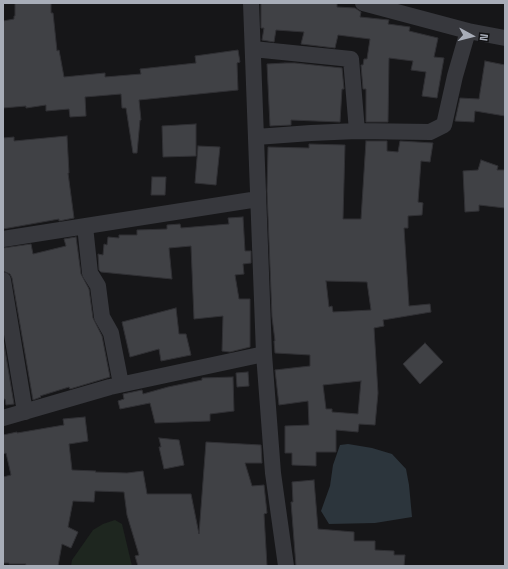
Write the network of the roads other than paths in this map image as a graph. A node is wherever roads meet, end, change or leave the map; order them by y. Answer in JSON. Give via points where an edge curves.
{"nodes":[{"id":1,"x":251,"y":3,"type":"edge"},
{"id":2,"x":363,"y":3,"type":"edge"},
{"id":3,"x":468,"y":31,"type":"junction"},
{"id":4,"x":505,"y":38,"type":"edge"},
{"id":5,"x":253,"y":49,"type":"junction"},
{"id":6,"x":357,"y":131,"type":"junction"},
{"id":7,"x":256,"y":137,"type":"junction"},
{"id":8,"x":258,"y":199,"type":"junction"},
{"id":9,"x":85,"y":226,"type":"junction"},
{"id":10,"x":3,"y":239,"type":"edge"},
{"id":11,"x":3,"y":280,"type":"edge"},
{"id":12,"x":264,"y":354,"type":"junction"},
{"id":13,"x":121,"y":384,"type":"junction"},
{"id":14,"x":25,"y":412,"type":"junction"},
{"id":15,"x":3,"y":418,"type":"edge"},
{"id":16,"x":286,"y":566,"type":"edge"}],
"edges":[{"from":1,"to":5,"type":"street"},
{"from":2,"to":3,"type":"street"},
{"from":3,"to":4,"type":"street"},
{"from":3,"to":6,"type":"street","via":[[444,125],[430,132]]},
{"from":5,"to":6,"type":"street","via":[[352,59]]},
{"from":5,"to":7,"type":"street"},
{"from":6,"to":7,"type":"street"},
{"from":7,"to":8,"type":"street"},
{"from":8,"to":9,"type":"street"},
{"from":8,"to":12,"type":"street"},
{"from":9,"to":10,"type":"street"},
{"from":9,"to":13,"type":"street","via":[[90,273],[98,286],[102,317],[110,334]]},
{"from":11,"to":14,"type":"street"},
{"from":12,"to":13,"type":"street"},
{"from":12,"to":16,"type":"street","via":[[273,473]]},
{"from":13,"to":14,"type":"street"},
{"from":14,"to":15,"type":"street"}]}
